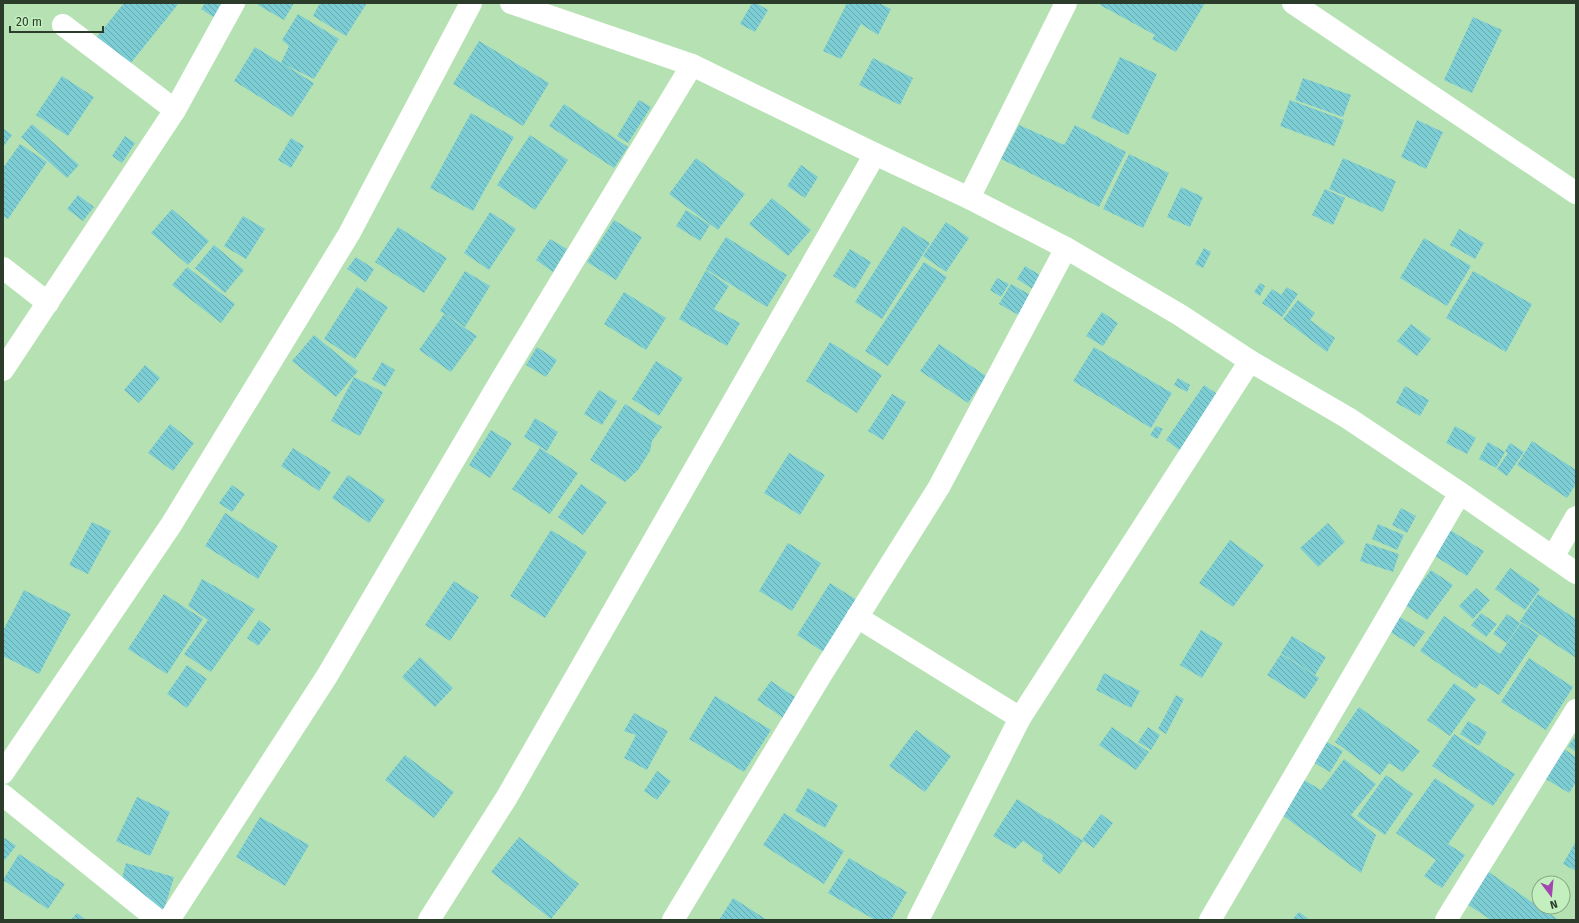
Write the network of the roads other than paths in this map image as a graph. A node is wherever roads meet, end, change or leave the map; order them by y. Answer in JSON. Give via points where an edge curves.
{"nodes":[{"id":1,"x":234,"y":3,"type":"edge"},
{"id":2,"x":470,"y":3,"type":"edge"},
{"id":3,"x":511,"y":3,"type":"edge"},
{"id":4,"x":1066,"y":3,"type":"edge"},
{"id":5,"x":1293,"y":3,"type":"edge"},
{"id":6,"x":63,"y":25,"type":"dead end"},
{"id":7,"x":692,"y":65,"type":"junction"},
{"id":8,"x":175,"y":110,"type":"junction"},
{"id":9,"x":875,"y":154,"type":"junction"},
{"id":10,"x":1576,"y":194,"type":"edge"},
{"id":11,"x":969,"y":198,"type":"junction"},
{"id":12,"x":1066,"y":248,"type":"junction"},
{"id":13,"x":3,"y":268,"type":"edge"},
{"id":14,"x":48,"y":303,"type":"junction"},
{"id":15,"x":1250,"y":361,"type":"junction"},
{"id":16,"x":3,"y":370,"type":"edge"},
{"id":17,"x":1460,"y":493,"type":"junction"},
{"id":18,"x":1576,"y":517,"type":"edge"},
{"id":19,"x":1553,"y":557,"type":"junction"},
{"id":20,"x":1576,"y":573,"type":"edge"},
{"id":21,"x":857,"y":617,"type":"junction"},
{"id":22,"x":1576,"y":710,"type":"edge"},
{"id":23,"x":1020,"y":718,"type":"junction"},
{"id":24,"x":3,"y":773,"type":"edge"},
{"id":25,"x":3,"y":795,"type":"edge"},
{"id":26,"x":158,"y":920,"type":"edge"},
{"id":27,"x":169,"y":920,"type":"edge"},
{"id":28,"x":429,"y":920,"type":"edge"},
{"id":29,"x":673,"y":920,"type":"edge"},
{"id":30,"x":918,"y":920,"type":"edge"},
{"id":31,"x":1210,"y":920,"type":"edge"},
{"id":32,"x":1446,"y":920,"type":"edge"}],
"edges":[{"from":1,"to":8,"type":"street"},
{"from":2,"to":24,"type":"street","via":[[345,240],[171,525]]},
{"from":3,"to":7,"type":"street"},
{"from":4,"to":11,"type":"street"},
{"from":5,"to":10,"type":"street"},
{"from":6,"to":8,"type":"street"},
{"from":7,"to":9,"type":"street"},
{"from":7,"to":27,"type":"street","via":[[501,380],[327,676]]},
{"from":8,"to":14,"type":"street"},
{"from":9,"to":11,"type":"street"},
{"from":9,"to":28,"type":"street","via":[[507,797]]},
{"from":11,"to":12,"type":"street"},
{"from":12,"to":15,"type":"street","via":[[1180,315]]},
{"from":12,"to":21,"type":"street","via":[[939,487]]},
{"from":13,"to":14,"type":"street"},
{"from":14,"to":16,"type":"street"},
{"from":15,"to":17,"type":"street","via":[[1348,418]]},
{"from":15,"to":23,"type":"street"},
{"from":17,"to":19,"type":"street"},
{"from":17,"to":31,"type":"street"},
{"from":18,"to":19,"type":"street"},
{"from":19,"to":20,"type":"street"},
{"from":21,"to":23,"type":"street"},
{"from":21,"to":29,"type":"street"},
{"from":22,"to":32,"type":"street"},
{"from":23,"to":30,"type":"street"},
{"from":25,"to":26,"type":"street"}]}
